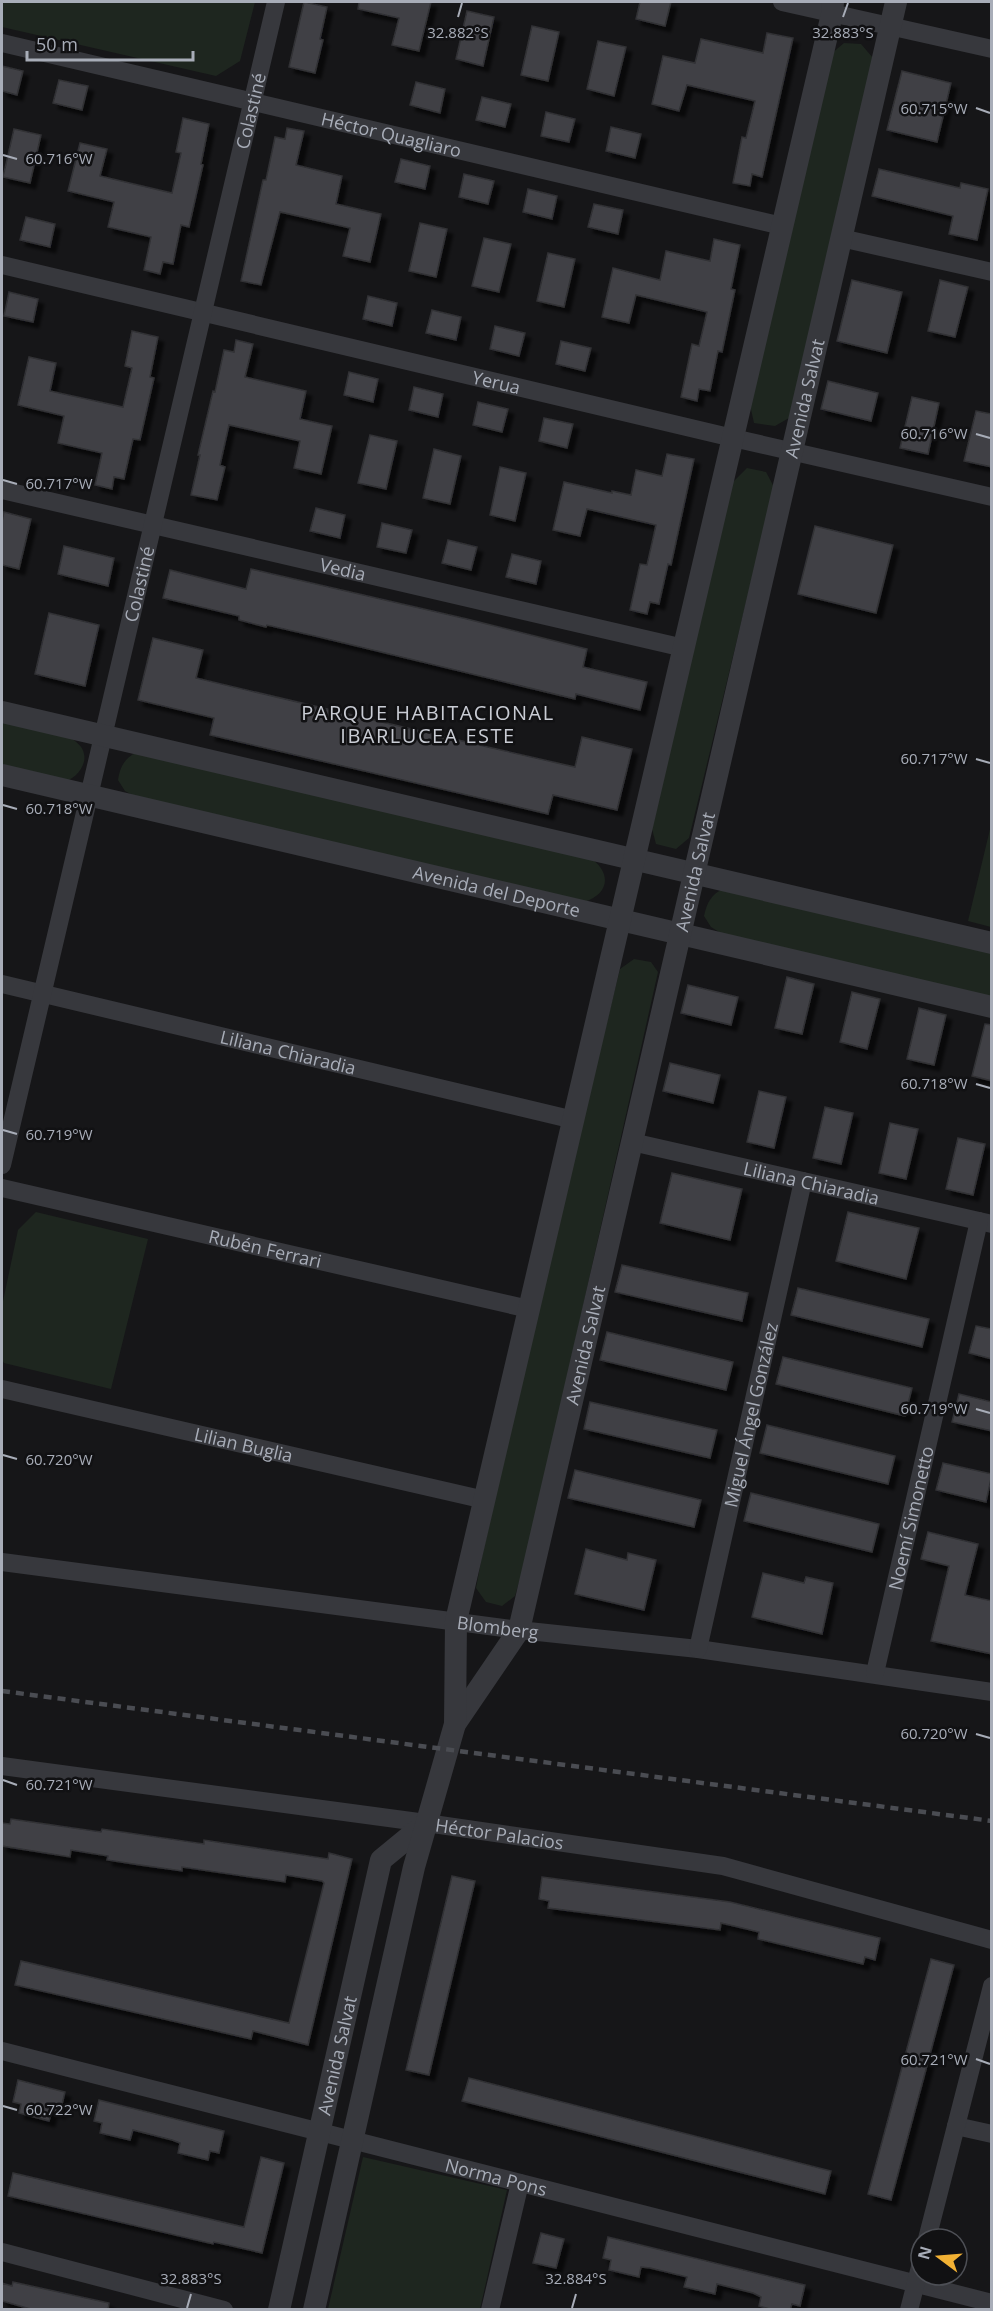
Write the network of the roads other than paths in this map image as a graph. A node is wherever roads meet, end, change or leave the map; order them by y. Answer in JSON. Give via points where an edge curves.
{"nodes":[{"id":1,"x":276,"y":2,"type":"edge"},
{"id":2,"x":782,"y":2,"type":"edge"},
{"id":3,"x":897,"y":2,"type":"edge"},
{"id":4,"x":832,"y":8,"type":"edge"},
{"id":5,"x":890,"y":27,"type":"junction"},
{"id":6,"x":2,"y":43,"type":"edge"},
{"id":7,"x":992,"y":49,"type":"edge"},
{"id":8,"x":252,"y":103,"type":"junction"},
{"id":9,"x":782,"y":226,"type":"junction"},
{"id":10,"x":841,"y":238,"type":"junction"},
{"id":11,"x":2,"y":265,"type":"edge"},
{"id":12,"x":992,"y":272,"type":"edge"},
{"id":13,"x":203,"y":312,"type":"junction"},
{"id":14,"x":733,"y":438,"type":"junction"},
{"id":15,"x":792,"y":452,"type":"junction"},
{"id":16,"x":2,"y":490,"type":"edge"},
{"id":17,"x":992,"y":496,"type":"edge"},
{"id":18,"x":153,"y":525,"type":"junction"},
{"id":19,"x":684,"y":648,"type":"junction"},
{"id":20,"x":2,"y":712,"type":"edge"},
{"id":21,"x":104,"y":736,"type":"junction"},
{"id":22,"x":2,"y":775,"type":"edge"},
{"id":23,"x":89,"y":796,"type":"junction"},
{"id":24,"x":634,"y":860,"type":"junction"},
{"id":25,"x":694,"y":874,"type":"junction"},
{"id":26,"x":620,"y":920,"type":"junction"},
{"id":27,"x":680,"y":934,"type":"junction"},
{"id":28,"x":992,"y":943,"type":"edge"},
{"id":29,"x":2,"y":984,"type":"edge"},
{"id":30,"x":42,"y":993,"type":"junction"},
{"id":31,"x":992,"y":1007,"type":"edge"},
{"id":32,"x":573,"y":1120,"type":"junction"},
{"id":33,"x":632,"y":1142,"type":"junction"},
{"id":34,"x":2,"y":1165,"type":"edge"},
{"id":35,"x":803,"y":1181,"type":"junction"},
{"id":36,"x":2,"y":1188,"type":"edge"},
{"id":37,"x":985,"y":1223,"type":"edge"},
{"id":38,"x":529,"y":1309,"type":"junction"},
{"id":39,"x":2,"y":1389,"type":"edge"},
{"id":40,"x":485,"y":1500,"type":"junction"},
{"id":41,"x":2,"y":1562,"type":"edge"},
{"id":42,"x":456,"y":1621,"type":"junction"},
{"id":43,"x":519,"y":1630,"type":"junction"},
{"id":44,"x":698,"y":1649,"type":"junction"},
{"id":45,"x":875,"y":1674,"type":"junction"},
{"id":46,"x":992,"y":1692,"type":"edge"},
{"id":47,"x":455,"y":1724,"type":"junction"},
{"id":48,"x":2,"y":1766,"type":"edge"},
{"id":49,"x":426,"y":1823,"type":"junction"},
{"id":50,"x":992,"y":1940,"type":"edge"},
{"id":51,"x":992,"y":1986,"type":"edge"},
{"id":52,"x":2,"y":2051,"type":"edge"},
{"id":53,"x":956,"y":2126,"type":"junction"},
{"id":54,"x":320,"y":2132,"type":"junction"},
{"id":55,"x":992,"y":2134,"type":"edge"},
{"id":56,"x":352,"y":2140,"type":"junction"},
{"id":57,"x":520,"y":2183,"type":"junction"},
{"id":58,"x":930,"y":2227,"type":"edge"},
{"id":59,"x":2,"y":2252,"type":"edge"},
{"id":60,"x":909,"y":2281,"type":"edge"},
{"id":61,"x":915,"y":2287,"type":"edge"},
{"id":62,"x":931,"y":2287,"type":"edge"},
{"id":63,"x":992,"y":2303,"type":"edge"},
{"id":64,"x":224,"y":2310,"type":"edge"},
{"id":65,"x":279,"y":2310,"type":"edge"},
{"id":66,"x":314,"y":2310,"type":"edge"},
{"id":67,"x":490,"y":2310,"type":"edge"},
{"id":68,"x":909,"y":2310,"type":"edge"}],
"edges":[{"from":1,"to":8,"type":"street","name":"Colastiné"},
{"from":2,"to":4,"type":"street"},
{"from":3,"to":5,"type":"street","name":"Avenida Salvat"},
{"from":4,"to":5,"type":"street"},
{"from":4,"to":9,"type":"street","name":"Avenida Salvat"},
{"from":5,"to":7,"type":"street"},
{"from":5,"to":10,"type":"street","name":"Avenida Salvat"},
{"from":6,"to":8,"type":"street","name":"Héctor Quagliaro"},
{"from":8,"to":9,"type":"street","name":"Héctor Quagliaro"},
{"from":8,"to":13,"type":"street","name":"Colastiné"},
{"from":9,"to":14,"type":"street","name":"Avenida Salvat"},
{"from":10,"to":12,"type":"street"},
{"from":10,"to":15,"type":"street","name":"Avenida Salvat"},
{"from":11,"to":13,"type":"street","name":"Yerua"},
{"from":13,"to":14,"type":"street","name":"Yerua"},
{"from":13,"to":18,"type":"street","name":"Colastiné"},
{"from":14,"to":15,"type":"street","name":"Yerua"},
{"from":14,"to":19,"type":"street","name":"Avenida Salvat"},
{"from":15,"to":17,"type":"street","name":"Yerua"},
{"from":15,"to":25,"type":"street","name":"Avenida Salvat"},
{"from":16,"to":18,"type":"street","name":"Vedia"},
{"from":18,"to":19,"type":"street","name":"Vedia"},
{"from":18,"to":21,"type":"street","name":"Colastiné"},
{"from":19,"to":24,"type":"street","name":"Avenida Salvat"},
{"from":20,"to":21,"type":"street"},
{"from":21,"to":23,"type":"street","name":"Colastiné"},
{"from":21,"to":24,"type":"street"},
{"from":22,"to":23,"type":"street","name":"Avenida del Deporte"},
{"from":23,"to":26,"type":"street","name":"Avenida del Deporte"},
{"from":23,"to":30,"type":"street","name":"Colastiné"},
{"from":24,"to":25,"type":"street"},
{"from":24,"to":26,"type":"street","name":"Avenida Salvat"},
{"from":25,"to":27,"type":"street","name":"Avenida Salvat"},
{"from":25,"to":28,"type":"street"},
{"from":26,"to":27,"type":"street","name":"Avenida del Deporte"},
{"from":26,"to":32,"type":"street","name":"Avenida Salvat"},
{"from":27,"to":31,"type":"street","name":"Avenida del Deporte"},
{"from":27,"to":33,"type":"street","name":"Avenida Salvat"},
{"from":29,"to":30,"type":"street","name":"Liliana Chiaradia"},
{"from":30,"to":32,"type":"street","name":"Liliana Chiaradia"},
{"from":30,"to":34,"type":"street","name":"Colastiné"},
{"from":32,"to":38,"type":"street","name":"Avenida Salvat"},
{"from":33,"to":35,"type":"street","name":"Liliana Chiaradia"},
{"from":33,"to":43,"type":"street","name":"Avenida Salvat"},
{"from":35,"to":37,"type":"street","name":"Liliana Chiaradia"},
{"from":35,"to":44,"type":"street","name":"Miguel Ángel González"},
{"from":36,"to":38,"type":"street","name":"Rubén Ferrari"},
{"from":37,"to":45,"type":"street","name":"Noemí Simonetto"},
{"from":38,"to":40,"type":"street","name":"Avenida Salvat"},
{"from":39,"to":40,"type":"street","name":"Lilian Buglia"},
{"from":40,"to":42,"type":"street","name":"Avenida Salvat"},
{"from":41,"to":42,"type":"street","name":"Blomberg"},
{"from":42,"to":43,"type":"street","name":"Blomberg"},
{"from":42,"to":47,"type":"street","name":"Avenida Salvat"},
{"from":43,"to":44,"type":"street","name":"Blomberg"},
{"from":43,"to":47,"type":"street","name":"Avenida Salvat"},
{"from":44,"to":45,"type":"street","name":"Blomberg"},
{"from":45,"to":46,"type":"street","name":"Blomberg"},
{"from":47,"to":49,"type":"street","name":"Avenida Salvat"},
{"from":48,"to":49,"type":"street","name":"Héctor Palacios"},
{"from":49,"to":50,"type":"street","name":"Héctor Palacios","via":[[723,1866]]},
{"from":49,"to":54,"type":"street","name":"Avenida Salvat","via":[[381,1860]]},
{"from":49,"to":56,"type":"street","name":"Avenida Salvat"},
{"from":51,"to":53,"type":"street"},
{"from":52,"to":54,"type":"street","name":"Norma Pons"},
{"from":53,"to":55,"type":"street"},
{"from":53,"to":58,"type":"street"},
{"from":54,"to":56,"type":"street","name":"Norma Pons"},
{"from":54,"to":65,"type":"street","name":"Avenida Salvat"},
{"from":56,"to":57,"type":"street","name":"Norma Pons"},
{"from":56,"to":66,"type":"street","name":"Avenida Salvat"},
{"from":57,"to":60,"type":"street","name":"Norma Pons"},
{"from":57,"to":67,"type":"street"},
{"from":59,"to":64,"type":"street"},
{"from":61,"to":68,"type":"street"},
{"from":62,"to":63,"type":"street","name":"Norma Pons"}]}
